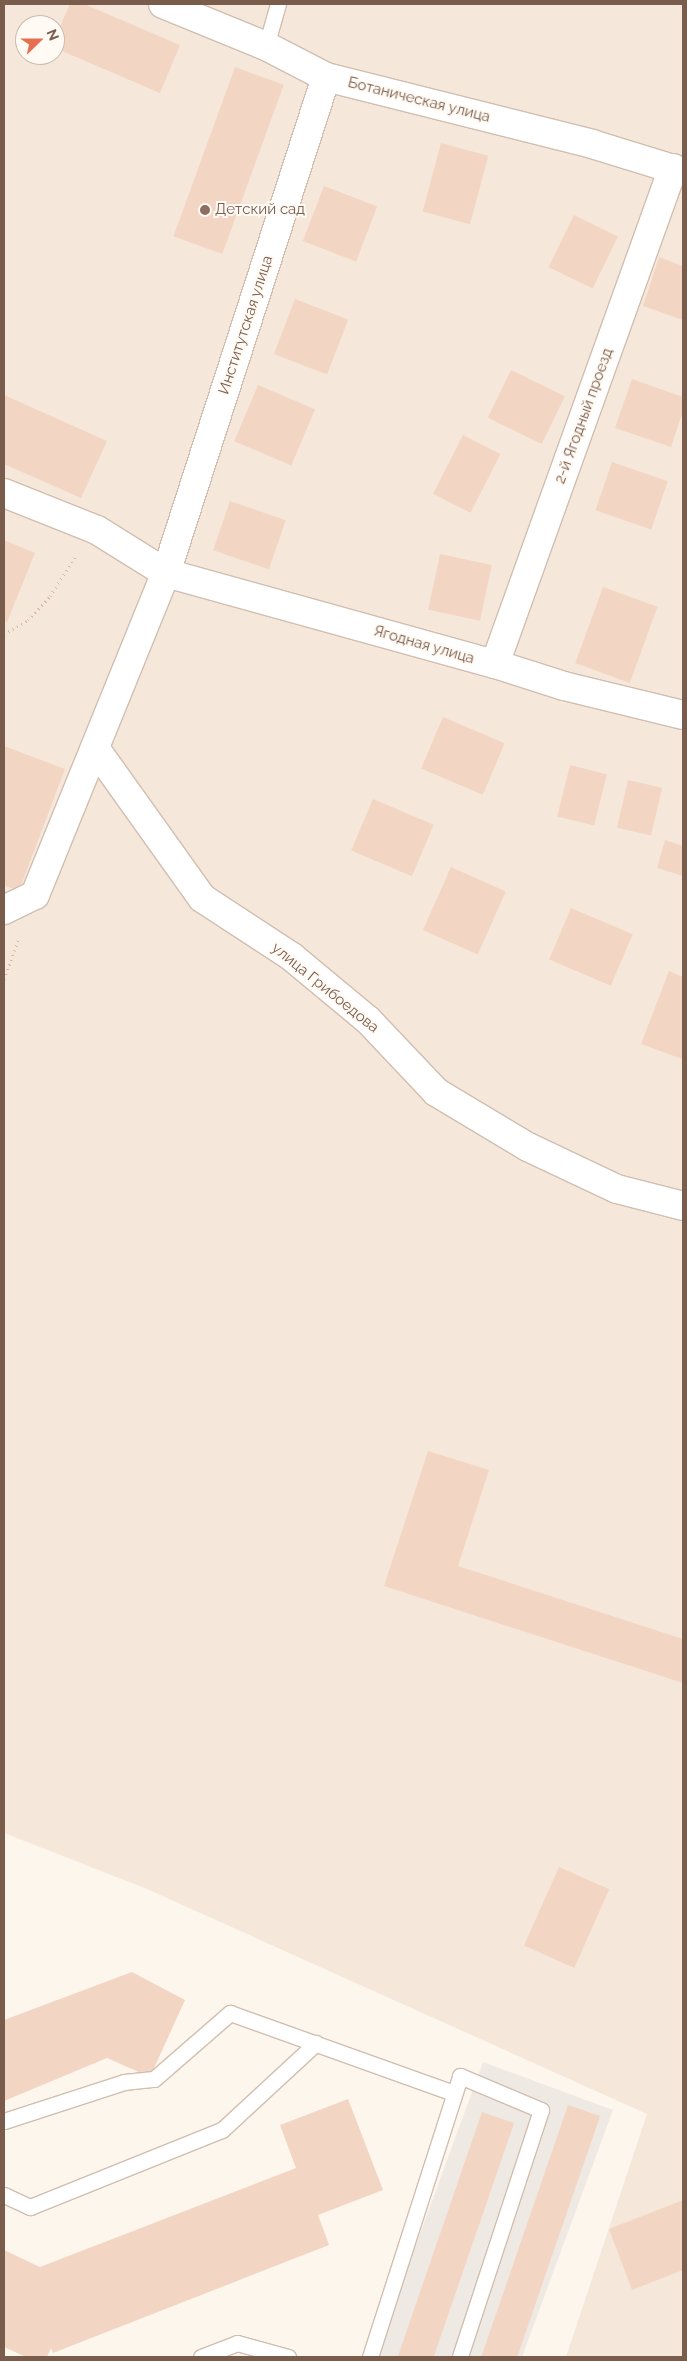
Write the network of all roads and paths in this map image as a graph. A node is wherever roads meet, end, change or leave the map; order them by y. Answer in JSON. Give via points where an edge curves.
{"nodes":[{"id":1,"x":163,"y":4,"type":"edge"},
{"id":2,"x":278,"y":4,"type":"edge"},
{"id":3,"x":266,"y":46,"type":"junction"},
{"id":4,"x":326,"y":77,"type":"junction"},
{"id":5,"x":678,"y":170,"type":"edge"},
{"id":6,"x":4,"y":493,"type":"edge"},
{"id":7,"x":97,"y":530,"type":"junction"},
{"id":8,"x":166,"y":573,"type":"junction"},
{"id":9,"x":4,"y":634,"type":"edge"},
{"id":10,"x":495,"y":664,"type":"junction"},
{"id":11,"x":683,"y":715,"type":"edge"},
{"id":12,"x":95,"y":748,"type":"junction"},
{"id":13,"x":4,"y":910,"type":"edge"},
{"id":14,"x":683,"y":1206,"type":"edge"},
{"id":15,"x":316,"y":2044,"type":"junction"},
{"id":16,"x":454,"y":2093,"type":"junction"},
{"id":17,"x":4,"y":2121,"type":"edge"},
{"id":18,"x":4,"y":2195,"type":"edge"},
{"id":19,"x":201,"y":2357,"type":"edge"},
{"id":20,"x":288,"y":2357,"type":"edge"},
{"id":21,"x":370,"y":2357,"type":"edge"},
{"id":22,"x":460,"y":2357,"type":"edge"}],
"edges":[{"from":1,"to":3,"type":"street","name":"Ботаническая улица"},
{"from":2,"to":3,"type":"lane"},
{"from":3,"to":4,"type":"street","name":"Ботаническая улица"},
{"from":4,"to":5,"type":"street","name":"Ботаническая улица","via":[[592,144]]},
{"from":4,"to":8,"type":"street","name":"Институтская улица"},
{"from":5,"to":10,"type":"street","name":"2-й Ягодный проезд"},
{"from":6,"to":7,"type":"street","name":"Ягодная улица"},
{"from":7,"to":8,"type":"street","name":"Ягодная улица"},
{"from":7,"to":9,"type":"path","via":[[50,596],[28,620]]},
{"from":8,"to":10,"type":"street","name":"Ягодная улица"},
{"from":8,"to":12,"type":"street","name":"Институтская улица"},
{"from":10,"to":11,"type":"street","name":"Ягодная улица","via":[[564,686]]},
{"from":12,"to":13,"type":"street","name":"Институтская улица","via":[[35,896]]},
{"from":12,"to":14,"type":"street","name":"улица Грибоедова","via":[[202,898],[292,958],[368,1020],[436,1092],[528,1147],[617,1189]]},
{"from":15,"to":16,"type":"lane"},
{"from":15,"to":17,"type":"lane","via":[[230,2013],[154,2079],[124,2082]]},
{"from":15,"to":18,"type":"lane","via":[[222,2130],[30,2207]]},
{"from":16,"to":21,"type":"lane"},
{"from":16,"to":22,"type":"lane","via":[[460,2076],[541,2110]]},
{"from":19,"to":20,"type":"lane","via":[[237,2343]]}]}
